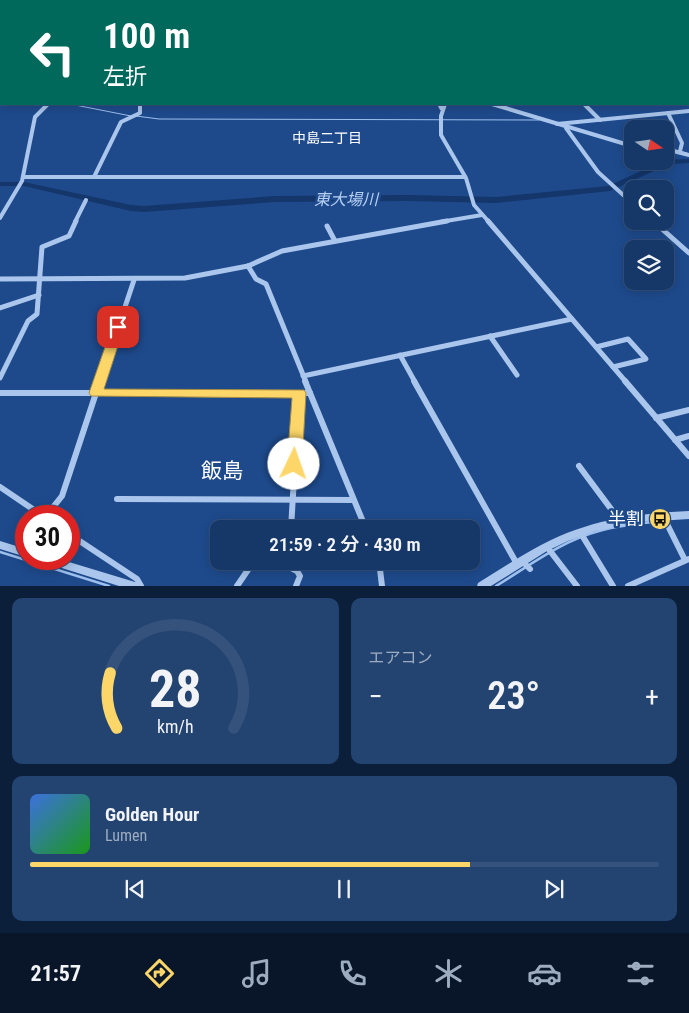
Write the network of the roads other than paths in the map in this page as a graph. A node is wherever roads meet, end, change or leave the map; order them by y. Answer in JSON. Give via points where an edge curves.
{"nodes":[{"id":1,"x":47,"y":105,"type":"edge"},
{"id":2,"x":140,"y":105,"type":"edge"},
{"id":3,"x":495,"y":105,"type":"edge"},
{"id":4,"x":585,"y":105,"type":"edge"},
{"id":5,"x":444,"y":106,"type":"edge"},
{"id":6,"x":689,"y":110,"type":"edge"},
{"id":7,"x":668,"y":113,"type":"junction"},
{"id":8,"x":600,"y":120,"type":"junction"},
{"id":9,"x":554,"y":124,"type":"junction"},
{"id":10,"x":566,"y":128,"type":"junction"},
{"id":11,"x":624,"y":144,"type":"edge"},
{"id":12,"x":674,"y":150,"type":"edge"},
{"id":13,"x":680,"y":151,"type":"junction"},
{"id":14,"x":689,"y":155,"type":"edge"},
{"id":15,"x":94,"y":177,"type":"junction"},
{"id":16,"x":465,"y":178,"type":"junction"},
{"id":17,"x":22,"y":181,"type":"junction"},
{"id":18,"x":624,"y":196,"type":"edge"},
{"id":19,"x":86,"y":200,"type":"dead end"},
{"id":20,"x":482,"y":215,"type":"junction"},
{"id":21,"x":0,"y":218,"type":"edge"},
{"id":22,"x":327,"y":226,"type":"dead end"},
{"id":23,"x":663,"y":230,"type":"edge"},
{"id":24,"x":335,"y":241,"type":"junction"},
{"id":25,"x":689,"y":252,"type":"edge"},
{"id":26,"x":248,"y":266,"type":"junction"},
{"id":27,"x":41,"y":279,"type":"junction"},
{"id":28,"x":0,"y":280,"type":"edge"},
{"id":29,"x":134,"y":280,"type":"junction"},
{"id":30,"x":39,"y":295,"type":"junction"},
{"id":31,"x":0,"y":308,"type":"edge"},
{"id":32,"x":572,"y":319,"type":"junction"},
{"id":33,"x":490,"y":336,"type":"junction"},
{"id":34,"x":596,"y":347,"type":"junction"},
{"id":35,"x":400,"y":355,"type":"junction"},
{"id":36,"x":613,"y":367,"type":"junction"},
{"id":37,"x":517,"y":375,"type":"dead end"},
{"id":38,"x":303,"y":376,"type":"junction"},
{"id":39,"x":0,"y":378,"type":"edge"},
{"id":40,"x":0,"y":393,"type":"edge"},
{"id":41,"x":96,"y":393,"type":"junction"},
{"id":42,"x":299,"y":393,"type":"junction"},
{"id":43,"x":310,"y":393,"type":"junction"},
{"id":44,"x":689,"y":410,"type":"edge"},
{"id":45,"x":656,"y":418,"type":"junction"},
{"id":46,"x":689,"y":436,"type":"edge"},
{"id":47,"x":675,"y":440,"type":"junction"},
{"id":48,"x":689,"y":456,"type":"edge"},
{"id":49,"x":578,"y":466,"type":"dead end"},
{"id":50,"x":0,"y":487,"type":"edge"},
{"id":51,"x":117,"y":499,"type":"dead end"},
{"id":52,"x":353,"y":500,"type":"junction"},
{"id":53,"x":292,"y":501,"type":"junction"},
{"id":54,"x":28,"y":505,"type":"edge"},
{"id":55,"x":54,"y":505,"type":"edge"},
{"id":56,"x":689,"y":515,"type":"edge"},
{"id":57,"x":291,"y":520,"type":"edge"},
{"id":58,"x":362,"y":520,"type":"edge"},
{"id":59,"x":664,"y":520,"type":"junction"},
{"id":60,"x":620,"y":521,"type":"junction"},
{"id":61,"x":583,"y":536,"type":"junction"},
{"id":62,"x":80,"y":541,"type":"edge"},
{"id":63,"x":0,"y":545,"type":"edge"},
{"id":64,"x":15,"y":550,"type":"edge"},
{"id":65,"x":550,"y":551,"type":"junction"},
{"id":66,"x":687,"y":559,"type":"edge"},
{"id":67,"x":524,"y":565,"type":"junction"},
{"id":68,"x":80,"y":569,"type":"edge"},
{"id":69,"x":248,"y":570,"type":"edge"},
{"id":70,"x":297,"y":570,"type":"edge"},
{"id":71,"x":380,"y":570,"type":"edge"},
{"id":72,"x":495,"y":582,"type":"edge"},
{"id":73,"x":134,"y":585,"type":"edge"},
{"id":74,"x":141,"y":586,"type":"edge"},
{"id":75,"x":236,"y":586,"type":"edge"},
{"id":76,"x":296,"y":586,"type":"edge"},
{"id":77,"x":382,"y":586,"type":"edge"},
{"id":78,"x":482,"y":586,"type":"edge"},
{"id":79,"x":577,"y":586,"type":"edge"},
{"id":80,"x":613,"y":586,"type":"edge"},
{"id":81,"x":628,"y":586,"type":"edge"}],
"edges":[{"from":1,"to":17,"type":"street","via":[[35,117]]},
{"from":2,"to":15,"type":"street","via":[[140,113],[121,122]]},
{"from":3,"to":9,"type":"street"},
{"from":4,"to":8,"type":"street"},
{"from":5,"to":16,"type":"street","via":[[438,122],[441,139]]},
{"from":6,"to":7,"type":"street"},
{"from":7,"to":8,"type":"street"},
{"from":7,"to":13,"type":"street","via":[[682,143]]},
{"from":8,"to":9,"type":"street"},
{"from":9,"to":10,"type":"street"},
{"from":10,"to":11,"type":"street"},
{"from":10,"to":18,"type":"street","via":[[598,172]]},
{"from":12,"to":13,"type":"street"},
{"from":13,"to":14,"type":"street"},
{"from":15,"to":16,"type":"street"},
{"from":15,"to":17,"type":"street"},
{"from":16,"to":20,"type":"street"},
{"from":17,"to":21,"type":"street"},
{"from":19,"to":27,"type":"street","via":[[69,236],[42,247]]},
{"from":20,"to":24,"type":"street"},
{"from":20,"to":32,"type":"street"},
{"from":22,"to":24,"type":"street"},
{"from":23,"to":25,"type":"street"},
{"from":24,"to":26,"type":"street","via":[[282,251]]},
{"from":26,"to":29,"type":"street","via":[[185,278]]},
{"from":26,"to":38,"type":"street","via":[[256,279],[266,284]]},
{"from":27,"to":28,"type":"street"},
{"from":27,"to":29,"type":"street"},
{"from":27,"to":30,"type":"street"},
{"from":29,"to":41,"type":"street"},
{"from":30,"to":31,"type":"street"},
{"from":30,"to":39,"type":"street","via":[[37,314],[28,321]]},
{"from":32,"to":33,"type":"street"},
{"from":32,"to":34,"type":"street"},
{"from":33,"to":35,"type":"street"},
{"from":33,"to":37,"type":"street"},
{"from":34,"to":36,"type":"street"},
{"from":34,"to":36,"type":"street","via":[[628,339],[646,359]]},
{"from":35,"to":38,"type":"street"},
{"from":35,"to":67,"type":"street"},
{"from":36,"to":45,"type":"street"},
{"from":38,"to":43,"type":"street"},
{"from":40,"to":41,"type":"street"},
{"from":41,"to":42,"type":"street"},
{"from":41,"to":55,"type":"street","via":[[62,496]]},
{"from":42,"to":43,"type":"street"},
{"from":42,"to":53,"type":"street"},
{"from":43,"to":52,"type":"street"},
{"from":44,"to":45,"type":"street"},
{"from":45,"to":47,"type":"street"},
{"from":46,"to":47,"type":"street"},
{"from":47,"to":48,"type":"street"},
{"from":49,"to":60,"type":"street"},
{"from":50,"to":54,"type":"street"},
{"from":51,"to":53,"type":"street"},
{"from":52,"to":53,"type":"street"},
{"from":52,"to":58,"type":"street"},
{"from":53,"to":57,"type":"street"},
{"from":56,"to":59,"type":"street"},
{"from":59,"to":60,"type":"street"},
{"from":59,"to":66,"type":"street"},
{"from":60,"to":61,"type":"street"},
{"from":61,"to":65,"type":"street"},
{"from":61,"to":80,"type":"street"},
{"from":62,"to":74,"type":"street","via":[[137,579]]},
{"from":63,"to":64,"type":"street"},
{"from":65,"to":67,"type":"street"},
{"from":65,"to":79,"type":"street"},
{"from":66,"to":81,"type":"street"},
{"from":67,"to":72,"type":"street"},
{"from":68,"to":73,"type":"street"},
{"from":69,"to":75,"type":"street"},
{"from":70,"to":76,"type":"street","via":[[300,576]]},
{"from":71,"to":77,"type":"street"},
{"from":72,"to":78,"type":"street"}]}
